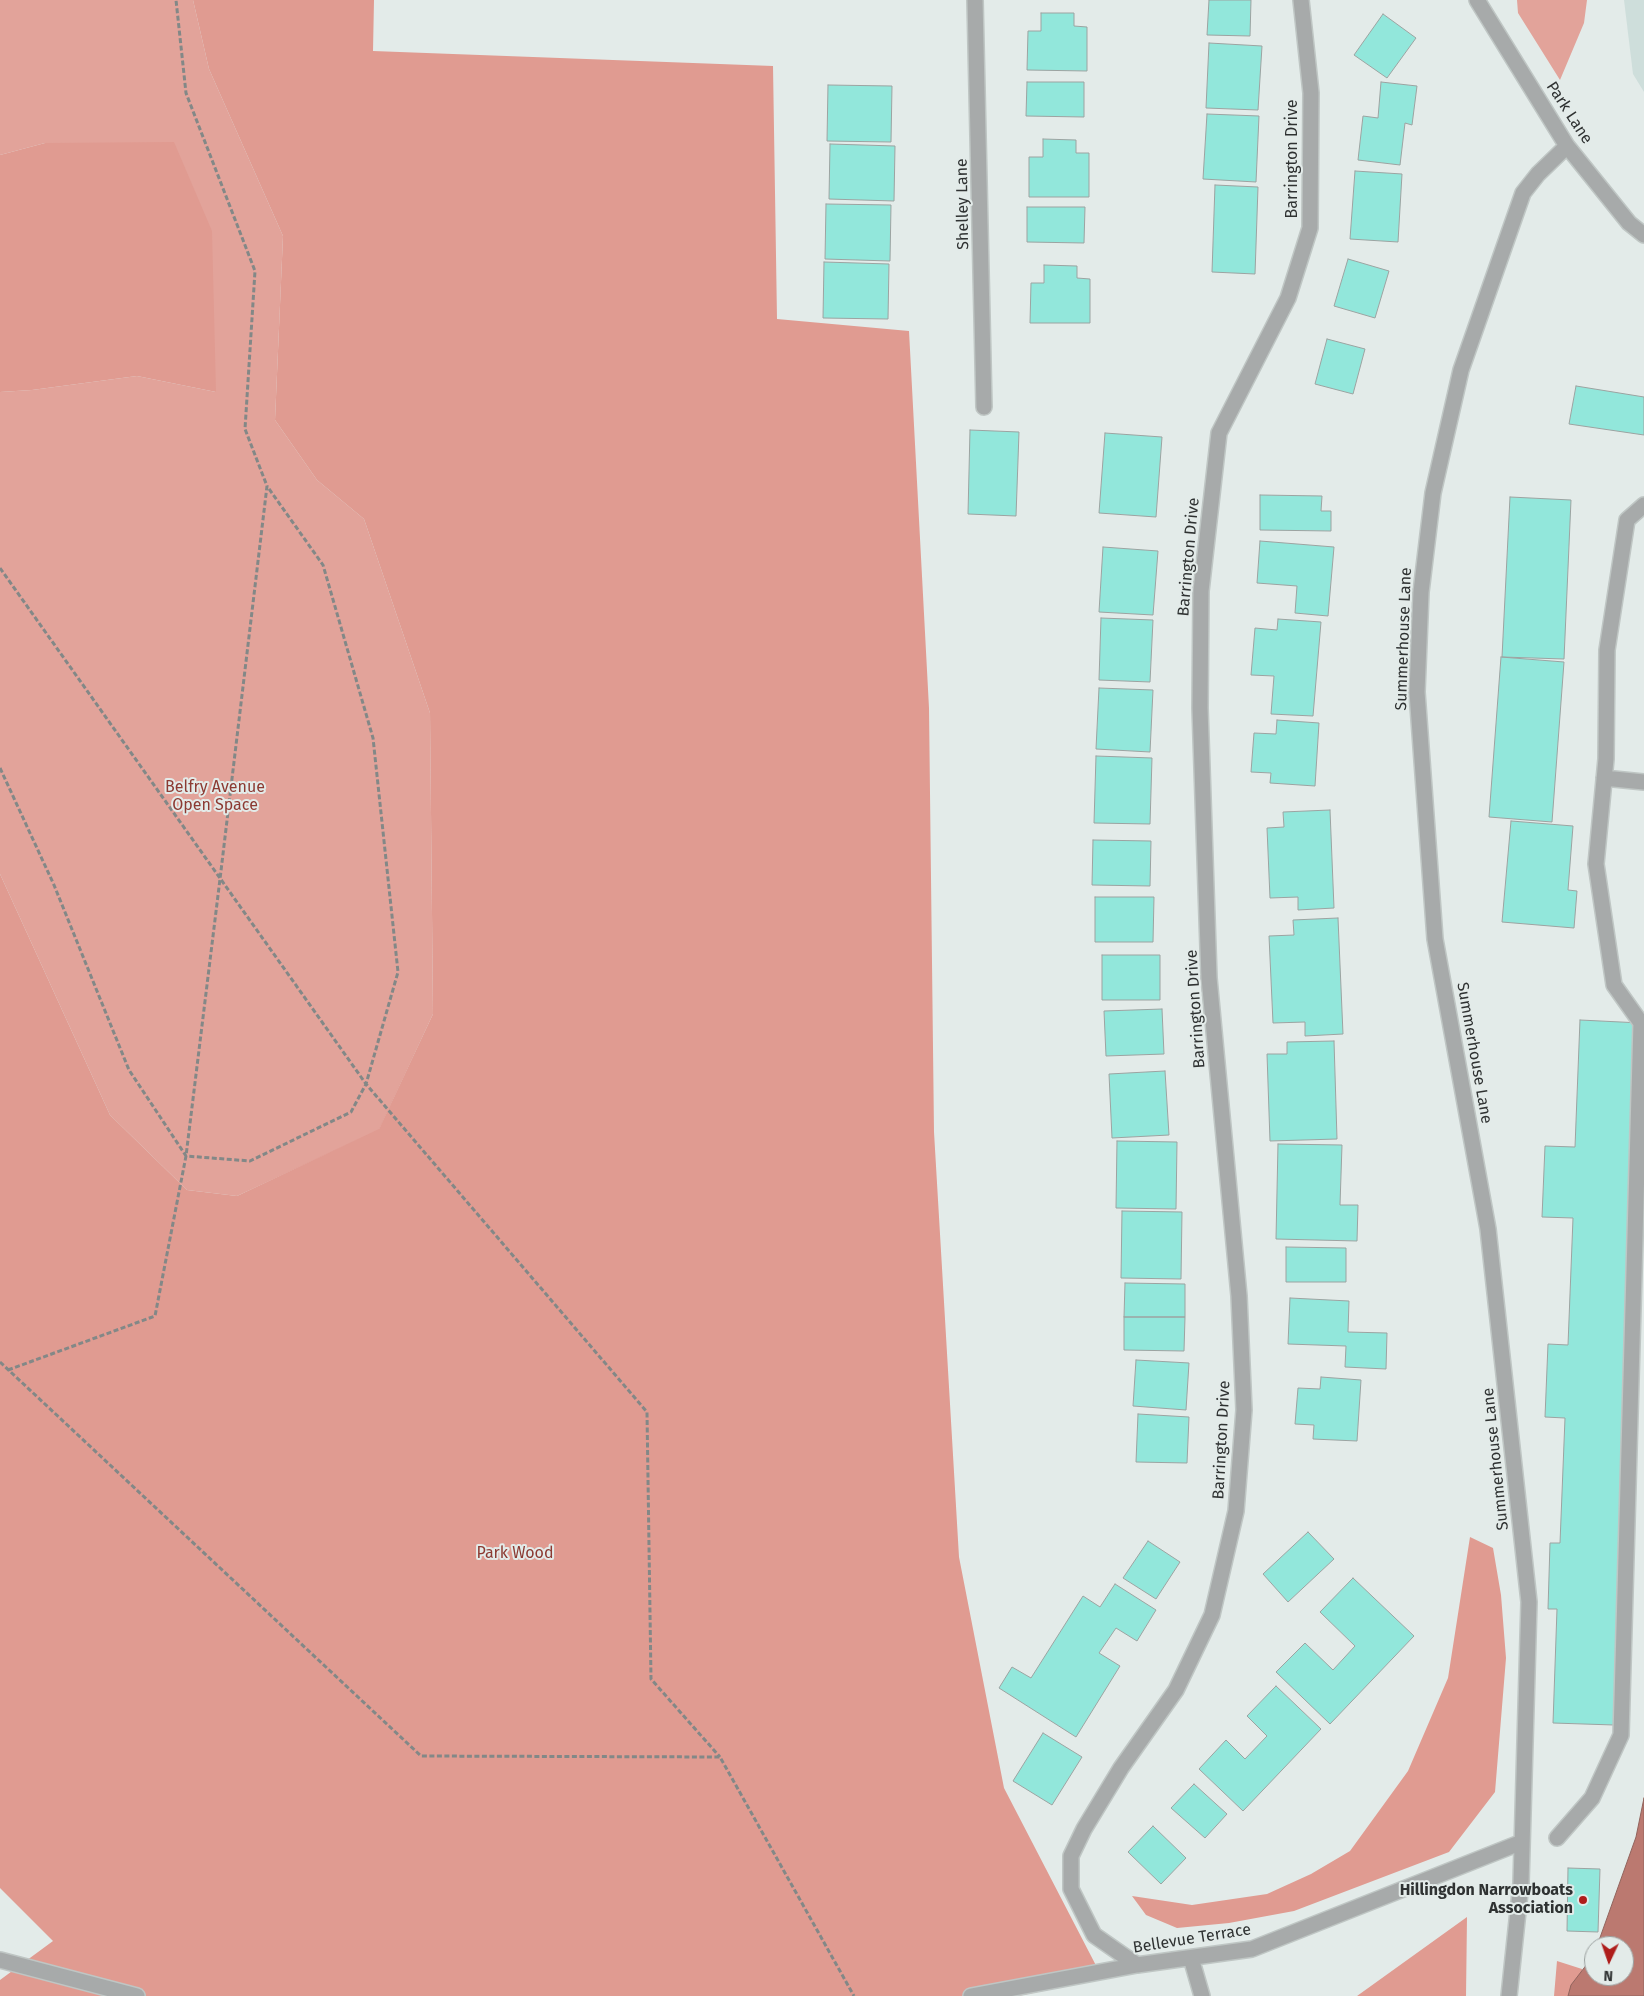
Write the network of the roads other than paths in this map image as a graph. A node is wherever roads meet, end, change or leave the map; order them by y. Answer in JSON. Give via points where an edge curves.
{"nodes":[{"id":1,"x":975,"y":0,"type":"edge"},
{"id":2,"x":1301,"y":0,"type":"edge"},
{"id":3,"x":1477,"y":0,"type":"edge"},
{"id":4,"x":1567,"y":146,"type":"junction"},
{"id":5,"x":1644,"y":235,"type":"edge"},
{"id":6,"x":984,"y":406,"type":"dead end"},
{"id":7,"x":1644,"y":505,"type":"edge"},
{"id":8,"x":1604,"y":778,"type":"junction"},
{"id":9,"x":1644,"y":782,"type":"edge"},
{"id":10,"x":1557,"y":1838,"type":"dead end"},
{"id":11,"x":1522,"y":1842,"type":"junction"},
{"id":12,"x":1190,"y":1958,"type":"junction"},
{"id":13,"x":0,"y":1960,"type":"edge"},
{"id":14,"x":1137,"y":1965,"type":"junction"},
{"id":15,"x":137,"y":1996,"type":"edge"},
{"id":16,"x":971,"y":1996,"type":"edge"},
{"id":17,"x":1202,"y":1996,"type":"edge"},
{"id":18,"x":1509,"y":1996,"type":"edge"}],
"edges":[{"from":1,"to":6,"type":"street","name":"Shelley Lane"},
{"from":2,"to":14,"type":"street","name":"Barrington Drive","via":[[1311,93],[1310,228],[1288,298],[1219,433],[1201,590],[1200,708],[1210,978],[1239,1296],[1244,1410],[1236,1511],[1212,1615],[1176,1690],[1121,1768],[1071,1856],[1071,1889],[1094,1935]]},
{"from":3,"to":4,"type":"street","name":"Park Lane"},
{"from":4,"to":5,"type":"street","name":"Park Lane","via":[[1629,223]]},
{"from":4,"to":11,"type":"street","name":"Summerhouse Lane","via":[[1523,193],[1462,370],[1433,493],[1421,592],[1417,692],[1435,939],[1488,1229],[1529,1602]]},
{"from":7,"to":8,"type":"street","via":[[1627,520],[1607,650]]},
{"from":8,"to":9,"type":"street"},
{"from":8,"to":10,"type":"street","via":[[1596,864],[1614,985],[1642,1023],[1621,1735],[1592,1798]]},
{"from":11,"to":12,"type":"street","name":"Bellevue Terrace","via":[[1252,1949]]},
{"from":11,"to":18,"type":"street","name":"Summerhouse Lane"},
{"from":12,"to":14,"type":"street","name":"Bellevue Terrace"},
{"from":12,"to":17,"type":"street"},
{"from":13,"to":15,"type":"street"},
{"from":14,"to":16,"type":"street","name":"Bellevue Terrace"}]}
